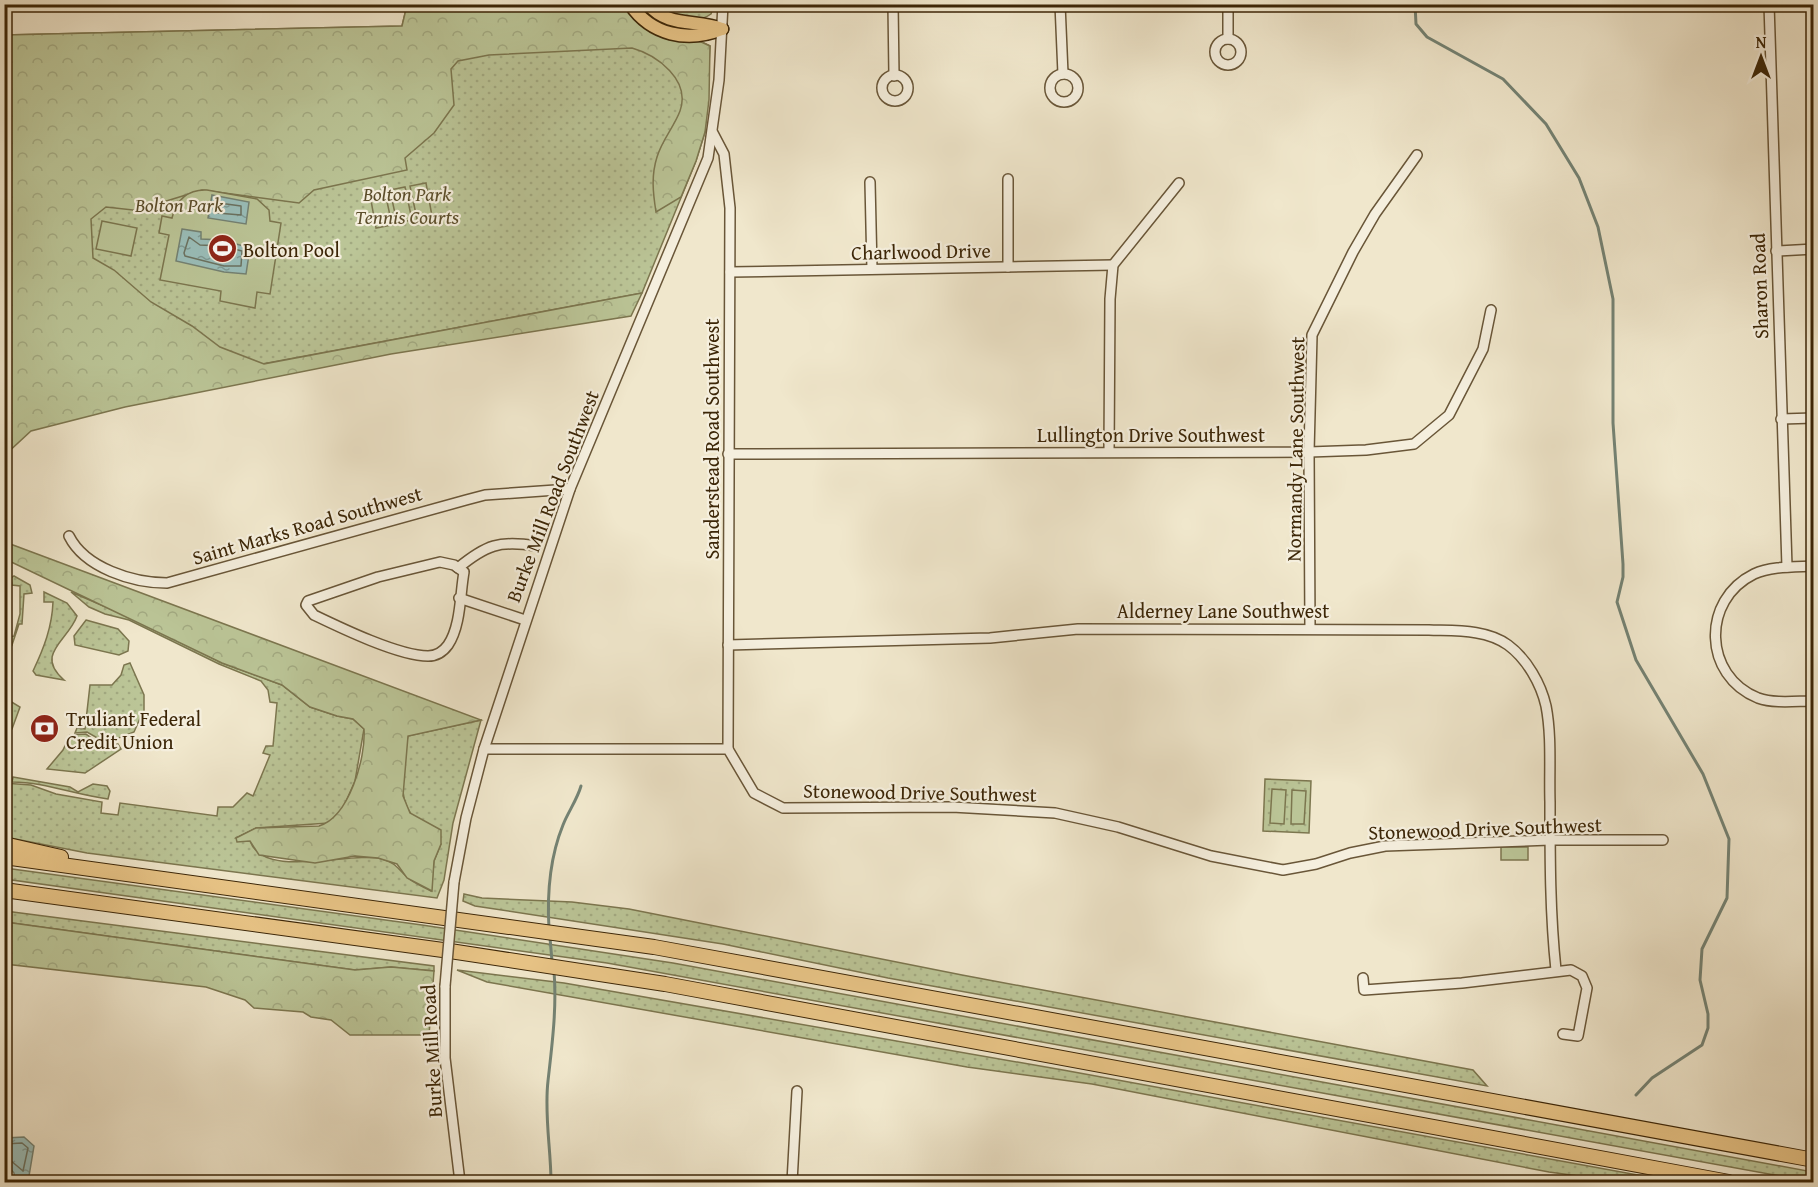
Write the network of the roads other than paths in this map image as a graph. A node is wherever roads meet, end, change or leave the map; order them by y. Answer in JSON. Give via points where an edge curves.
{"nodes":[{"id":1,"x":630,"y":4,"type":"edge"},
{"id":2,"x":648,"y":4,"type":"edge"},
{"id":3,"x":723,"y":4,"type":"edge"},
{"id":4,"x":894,"y":4,"type":"edge"},
{"id":5,"x":1060,"y":4,"type":"edge"},
{"id":6,"x":1228,"y":4,"type":"edge"},
{"id":7,"x":1769,"y":4,"type":"edge"},
{"id":8,"x":722,"y":29,"type":"junction"},
{"id":9,"x":1228,"y":39,"type":"dead end"},
{"id":10,"x":1063,"y":74,"type":"dead end"},
{"id":11,"x":894,"y":76,"type":"dead end"},
{"id":12,"x":713,"y":133,"type":"junction"},
{"id":13,"x":1417,"y":155,"type":"dead end"},
{"id":14,"x":1008,"y":179,"type":"dead end"},
{"id":15,"x":870,"y":182,"type":"dead end"},
{"id":16,"x":1179,"y":183,"type":"dead end"},
{"id":17,"x":1814,"y":249,"type":"edge"},
{"id":18,"x":1776,"y":251,"type":"junction"},
{"id":19,"x":1113,"y":265,"type":"junction"},
{"id":20,"x":1008,"y":267,"type":"junction"},
{"id":21,"x":872,"y":269,"type":"junction"},
{"id":22,"x":730,"y":273,"type":"junction"},
{"id":23,"x":1491,"y":310,"type":"dead end"},
{"id":24,"x":1814,"y":418,"type":"edge"},
{"id":25,"x":1781,"y":419,"type":"junction"},
{"id":26,"x":1109,"y":452,"type":"junction"},
{"id":27,"x":1309,"y":452,"type":"junction"},
{"id":28,"x":728,"y":454,"type":"junction"},
{"id":29,"x":570,"y":489,"type":"junction"},
{"id":30,"x":69,"y":536,"type":"dead end"},
{"id":31,"x":536,"y":546,"type":"dead end"},
{"id":32,"x":1814,"y":566,"type":"edge"},
{"id":33,"x":1787,"y":567,"type":"junction"},
{"id":34,"x":458,"y":568,"type":"junction"},
{"id":35,"x":459,"y":598,"type":"junction"},
{"id":36,"x":525,"y":620,"type":"junction"},
{"id":37,"x":1310,"y":628,"type":"junction"},
{"id":38,"x":728,"y":645,"type":"junction"},
{"id":39,"x":1814,"y":701,"type":"edge"},
{"id":40,"x":483,"y":749,"type":"junction"},
{"id":41,"x":728,"y":749,"type":"junction"},
{"id":42,"x":1550,"y":840,"type":"junction"},
{"id":43,"x":1663,"y":840,"type":"dead end"},
{"id":44,"x":4,"y":844,"type":"edge"},
{"id":45,"x":4,"y":857,"type":"edge"},
{"id":46,"x":160,"y":878,"type":"junction"},
{"id":47,"x":454,"y":882,"type":"joint"},
{"id":48,"x":4,"y":890,"type":"edge"},
{"id":49,"x":4,"y":899,"type":"edge"},
{"id":50,"x":81,"y":901,"type":"junction"},
{"id":51,"x":1556,"y":970,"type":"junction"},
{"id":52,"x":1363,"y":978,"type":"dead end"},
{"id":53,"x":1563,"y":1034,"type":"dead end"},
{"id":54,"x":797,"y":1091,"type":"dead end"},
{"id":55,"x":1814,"y":1160,"type":"edge"},
{"id":56,"x":460,"y":1182,"type":"edge"},
{"id":57,"x":758,"y":1182,"type":"edge"},
{"id":58,"x":792,"y":1182,"type":"edge"},
{"id":59,"x":873,"y":1182,"type":"edge"},
{"id":60,"x":1729,"y":1182,"type":"edge"}],
"edges":[{"from":1,"to":8,"type":"main road","via":[[645,23],[664,32],[705,36]]},
{"from":2,"to":8,"type":"main road","via":[[673,21],[706,23]]},
{"from":3,"to":8,"type":"street","name":"Burke Mill Road Southwest"},
{"from":4,"to":11,"type":"street"},
{"from":5,"to":10,"type":"street"},
{"from":6,"to":9,"type":"street"},
{"from":7,"to":18,"type":"street","name":"Sharon Road"},
{"from":8,"to":12,"type":"street","name":"Burke Mill Road Southwest"},
{"from":12,"to":22,"type":"street","name":"Sanderstead Road Southwest","via":[[724,154]]},
{"from":12,"to":29,"type":"street","name":"Burke Mill Road Southwest","via":[[700,180]]},
{"from":13,"to":27,"type":"street","name":"Normandy Lane Southwest","via":[[1359,242],[1312,335]]},
{"from":14,"to":20,"type":"street"},
{"from":15,"to":21,"type":"street"},
{"from":16,"to":19,"type":"street"},
{"from":17,"to":18,"type":"street"},
{"from":18,"to":25,"type":"street","name":"Sharon Road"},
{"from":19,"to":20,"type":"street","name":"Charlwood Drive"},
{"from":19,"to":26,"type":"street"},
{"from":20,"to":21,"type":"street","name":"Charlwood Drive"},
{"from":21,"to":22,"type":"street","name":"Charlwood Drive"},
{"from":22,"to":28,"type":"street","name":"Sanderstead Road Southwest"},
{"from":23,"to":27,"type":"street","name":"Lullington Drive Southwest","via":[[1484,349],[1449,415],[1414,444]]},
{"from":24,"to":25,"type":"street"},
{"from":25,"to":33,"type":"street","name":"Sharon Road"},
{"from":26,"to":27,"type":"street","name":"Lullington Drive Southwest"},
{"from":26,"to":28,"type":"street","name":"Lullington Drive Southwest"},
{"from":27,"to":37,"type":"street","name":"Normandy Lane Southwest"},
{"from":28,"to":38,"type":"street","name":"Sanderstead Road Southwest"},
{"from":29,"to":30,"type":"street","name":"Saint Marks Road Southwest","via":[[485,495],[167,583],[128,577],[88,559],[79,553]]},
{"from":29,"to":36,"type":"street","name":"Burke Mill Road Southwest"},
{"from":31,"to":34,"type":"street","via":[[493,544]]},
{"from":32,"to":33,"type":"street"},
{"from":33,"to":39,"type":"street","via":[[1753,574],[1732,590],[1719,607],[1714,642],[1730,677],[1750,694],[1766,700]]},
{"from":34,"to":35,"type":"street","via":[[464,573]]},
{"from":34,"to":35,"type":"street","via":[[440,562],[429,564],[378,577],[308,601],[306,605],[314,615],[341,628],[428,656],[440,654],[448,644],[455,628]]},
{"from":35,"to":36,"type":"street"},
{"from":36,"to":40,"type":"street","name":"Burke Mill Road Southwest"},
{"from":37,"to":38,"type":"street","name":"Alderney Lane Southwest","via":[[1078,628],[990,638]]},
{"from":37,"to":42,"type":"street","name":"Alderney Lane Southwest","via":[[1467,632],[1497,639],[1518,654],[1537,682],[1546,707]]},
{"from":38,"to":41,"type":"street","name":"Sanderstead Road Southwest"},
{"from":40,"to":41,"type":"street"},
{"from":40,"to":47,"type":"street","name":"Burke Mill Road Southwest"},
{"from":41,"to":42,"type":"street","name":"Stonewood Drive Southwest","via":[[753,793],[783,808],[952,807],[1055,813],[1118,827],[1211,856],[1283,870],[1385,846]]},
{"from":42,"to":43,"type":"street","name":"Stonewood Drive Southwest"},
{"from":42,"to":51,"type":"street","name":"Alderney Lane Southwest"},
{"from":44,"to":46,"type":"highway"},
{"from":45,"to":46,"type":"highway"},
{"from":46,"to":55,"type":"highway","via":[[654,947]]},
{"from":47,"to":56,"type":"street","name":"Burke Mill Road","bridge":true,"via":[[445,986],[446,1058]]},
{"from":48,"to":50,"type":"highway"},
{"from":49,"to":50,"type":"highway"},
{"from":50,"to":60,"type":"highway","via":[[665,984]]},
{"from":51,"to":52,"type":"street","via":[[1470,982],[1364,990]]},
{"from":51,"to":53,"type":"street","via":[[1577,972],[1587,988],[1578,1036]]},
{"from":54,"to":58,"type":"street"},
{"from":57,"to":58,"type":"street"},
{"from":58,"to":59,"type":"street"}]}
